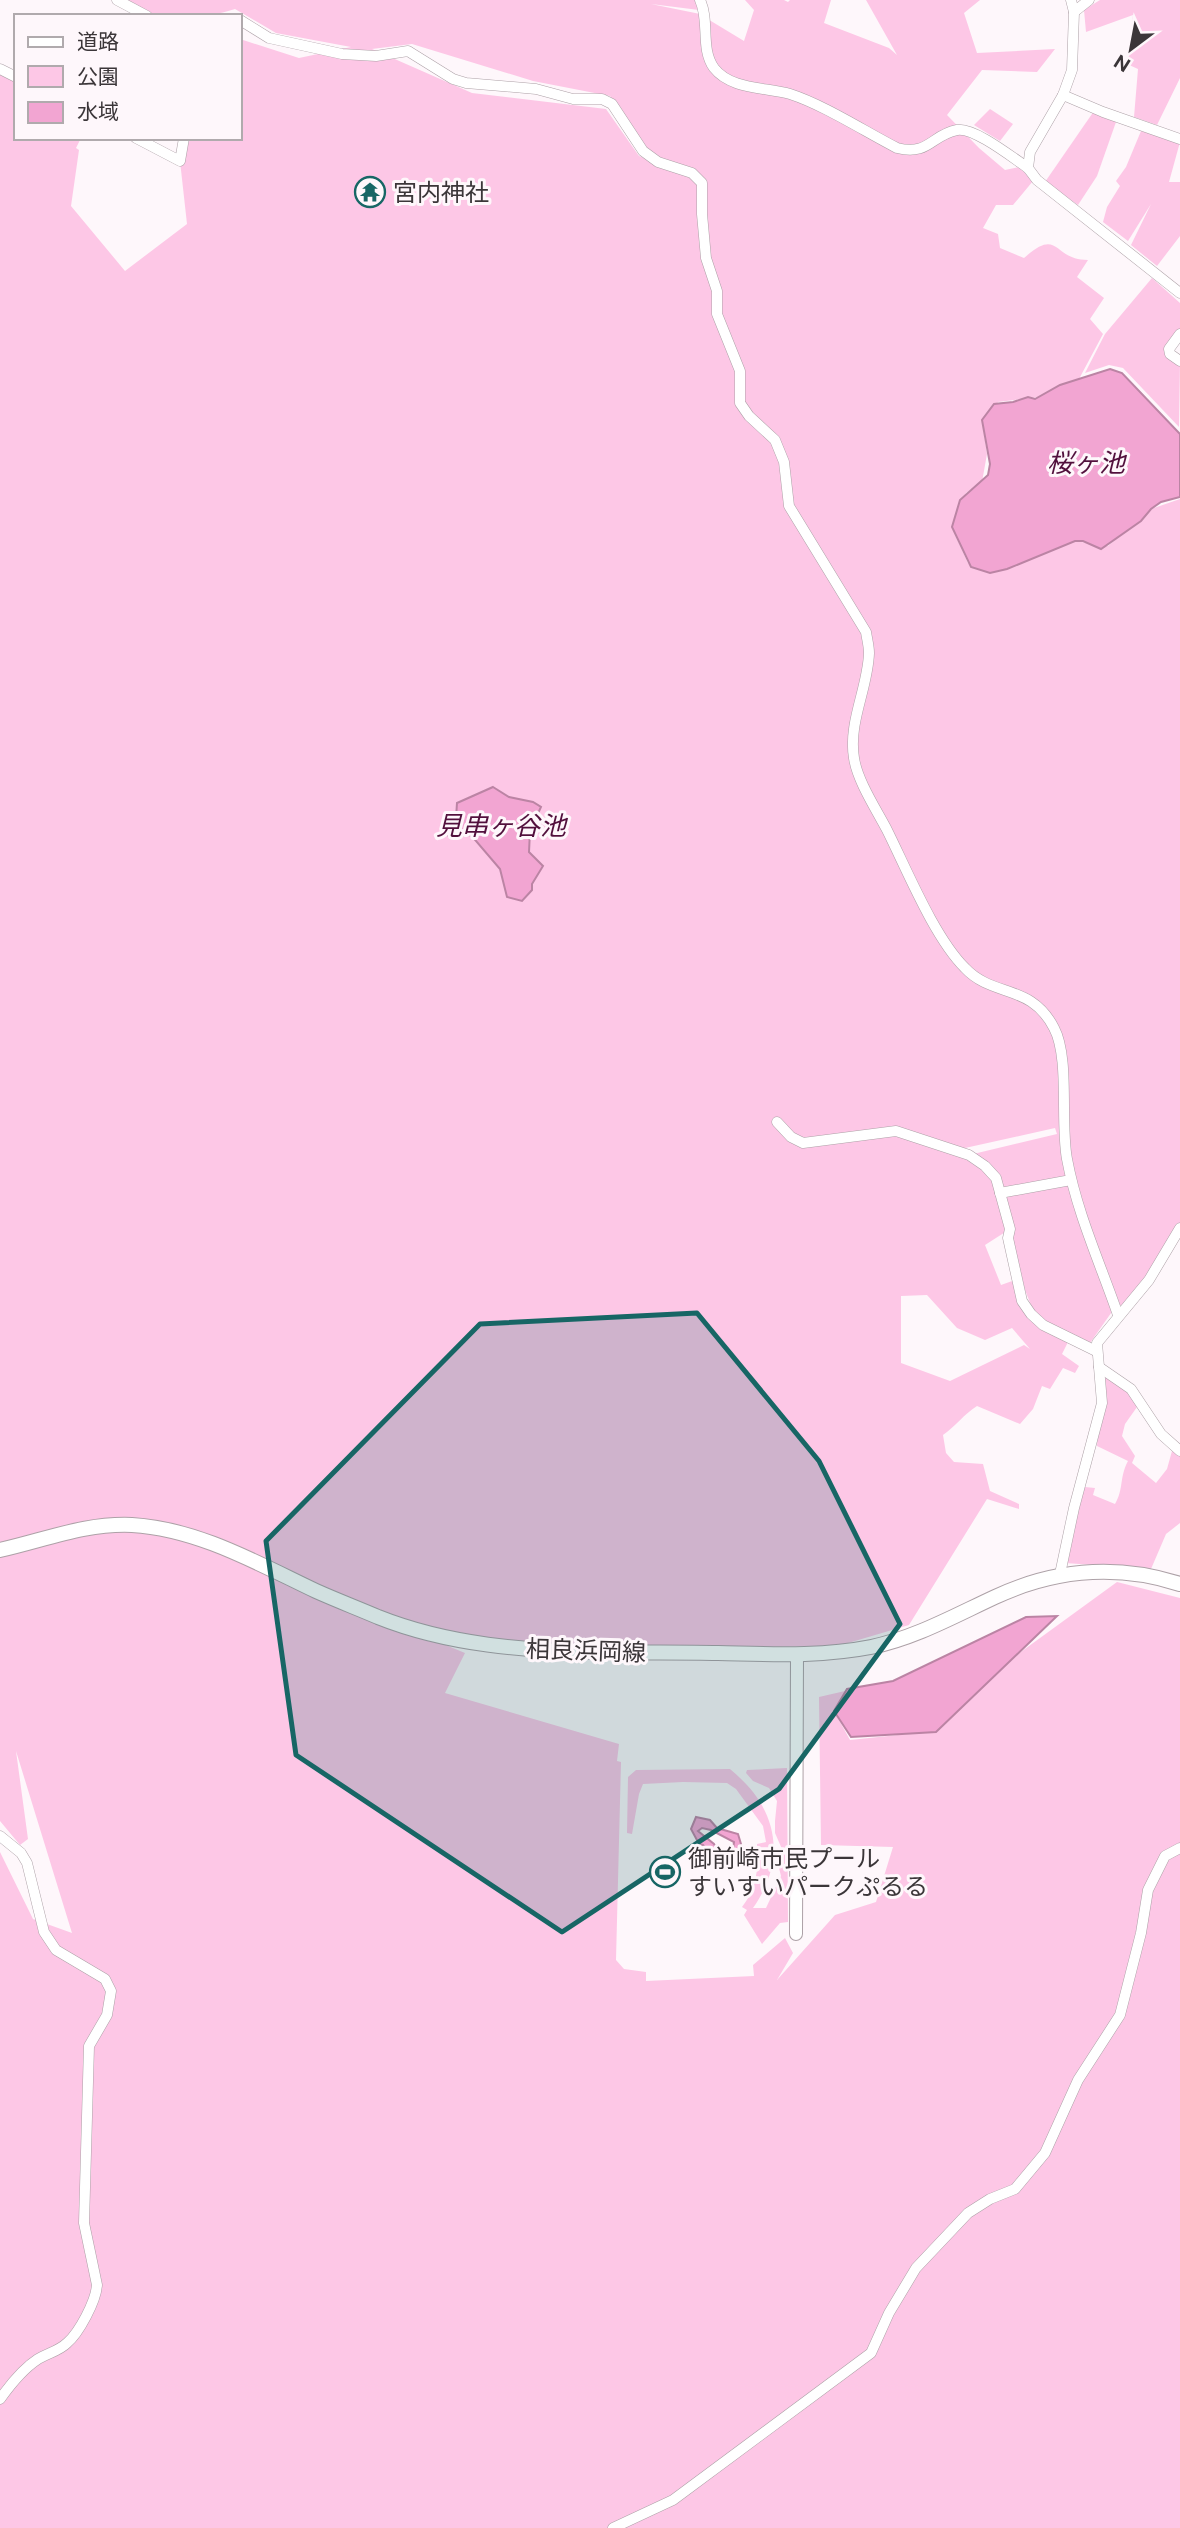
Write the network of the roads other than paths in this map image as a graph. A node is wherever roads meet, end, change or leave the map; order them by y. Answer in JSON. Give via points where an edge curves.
{"nodes":[{"id":1,"x":117,"y":0,"type":"edge"},
{"id":2,"x":700,"y":0,"type":"edge"},
{"id":3,"x":1071,"y":0,"type":"edge"},
{"id":4,"x":1089,"y":0,"type":"edge"},
{"id":5,"x":1074,"y":12,"type":"junction"},
{"id":6,"x":143,"y":14,"type":"edge"},
{"id":7,"x":242,"y":21,"type":"edge"},
{"id":8,"x":1063,"y":95,"type":"junction"},
{"id":9,"x":1180,"y":139,"type":"edge"},
{"id":10,"x":140,"y":140,"type":"edge"},
{"id":11,"x":184,"y":140,"type":"edge"},
{"id":12,"x":1028,"y":168,"type":"junction"},
{"id":13,"x":1180,"y":293,"type":"edge"},
{"id":14,"x":1180,"y":334,"type":"edge"},
{"id":15,"x":1180,"y":361,"type":"edge"},
{"id":16,"x":777,"y":1122,"type":"dead end"},
{"id":17,"x":1071,"y":1180,"type":"junction"},
{"id":18,"x":1000,"y":1193,"type":"junction"},
{"id":19,"x":1180,"y":1228,"type":"edge"},
{"id":20,"x":1118,"y":1315,"type":"junction"},
{"id":21,"x":1096,"y":1351,"type":"junction"},
{"id":22,"x":1099,"y":1367,"type":"junction"},
{"id":23,"x":1180,"y":1451,"type":"edge"},
{"id":24,"x":0,"y":1550,"type":"edge"},
{"id":25,"x":1059,"y":1574,"type":"junction"},
{"id":26,"x":1180,"y":1584,"type":"edge"},
{"id":27,"x":797,"y":1654,"type":"junction"},
{"id":28,"x":0,"y":1836,"type":"edge"},
{"id":29,"x":1180,"y":1848,"type":"edge"},
{"id":30,"x":796,"y":1934,"type":"dead end"},
{"id":31,"x":0,"y":2399,"type":"edge"},
{"id":32,"x":613,"y":2528,"type":"edge"}],
"edges":[{"from":1,"to":6,"type":"street"},
{"from":2,"to":12,"type":"street","via":[[708,57],[729,80],[790,94],[911,152],[956,130],[966,130]]},
{"from":3,"to":5,"type":"street"},
{"from":4,"to":5,"type":"street"},
{"from":5,"to":8,"type":"street","via":[[1072,70]]},
{"from":7,"to":17,"type":"street","via":[[269,38],[342,54],[376,56],[408,51],[466,83],[603,99],[612,104],[643,151],[658,162],[692,173],[702,183],[706,258],[717,291],[717,314],[740,371],[740,403],[775,440],[784,462],[789,506],[866,632],[869,653],[854,730],[854,758],[954,955],[977,979],[1031,1001],[1055,1029],[1061,1045],[1063,1126]]},
{"from":8,"to":9,"type":"street"},
{"from":8,"to":12,"type":"street","via":[[1030,152]]},
{"from":10,"to":11,"type":"street","via":[[180,161]]},
{"from":12,"to":13,"type":"street","via":[[1037,180]]},
{"from":14,"to":15,"type":"street","via":[[1169,349]]},
{"from":16,"to":18,"type":"street","via":[[803,1143],[896,1131],[969,1155],[996,1178]]},
{"from":17,"to":18,"type":"street"},
{"from":17,"to":20,"type":"street"},
{"from":18,"to":21,"type":"street","via":[[1021,1301],[1044,1325]]},
{"from":19,"to":20,"type":"street","via":[[1149,1280]]},
{"from":20,"to":21,"type":"street"},
{"from":21,"to":22,"type":"street"},
{"from":22,"to":23,"type":"street","via":[[1131,1389],[1161,1434]]},
{"from":22,"to":25,"type":"street","via":[[1102,1403]]},
{"from":24,"to":27,"type":"main road","name":"相良浜岡線","via":[[93,1526],[145,1527],[193,1536],[382,1618],[469,1641],[528,1649]]},
{"from":25,"to":26,"type":"main road","name":"相良浜岡線","via":[[1104,1570]]},
{"from":25,"to":27,"type":"main road","name":"相良浜岡線","via":[[895,1641],[832,1653]]},
{"from":27,"to":30,"type":"street"},
{"from":28,"to":31,"type":"street","via":[[27,1863],[49,1942],[105,1979],[111,1991],[107,2015],[89,2046],[84,2223],[96,2295],[68,2343],[37,2359]]},
{"from":29,"to":32,"type":"street","via":[[1165,1856],[1148,1889],[1120,2015],[1079,2080],[1045,2153],[1015,2189],[968,2213],[916,2268],[872,2353],[673,2500]]}]}
